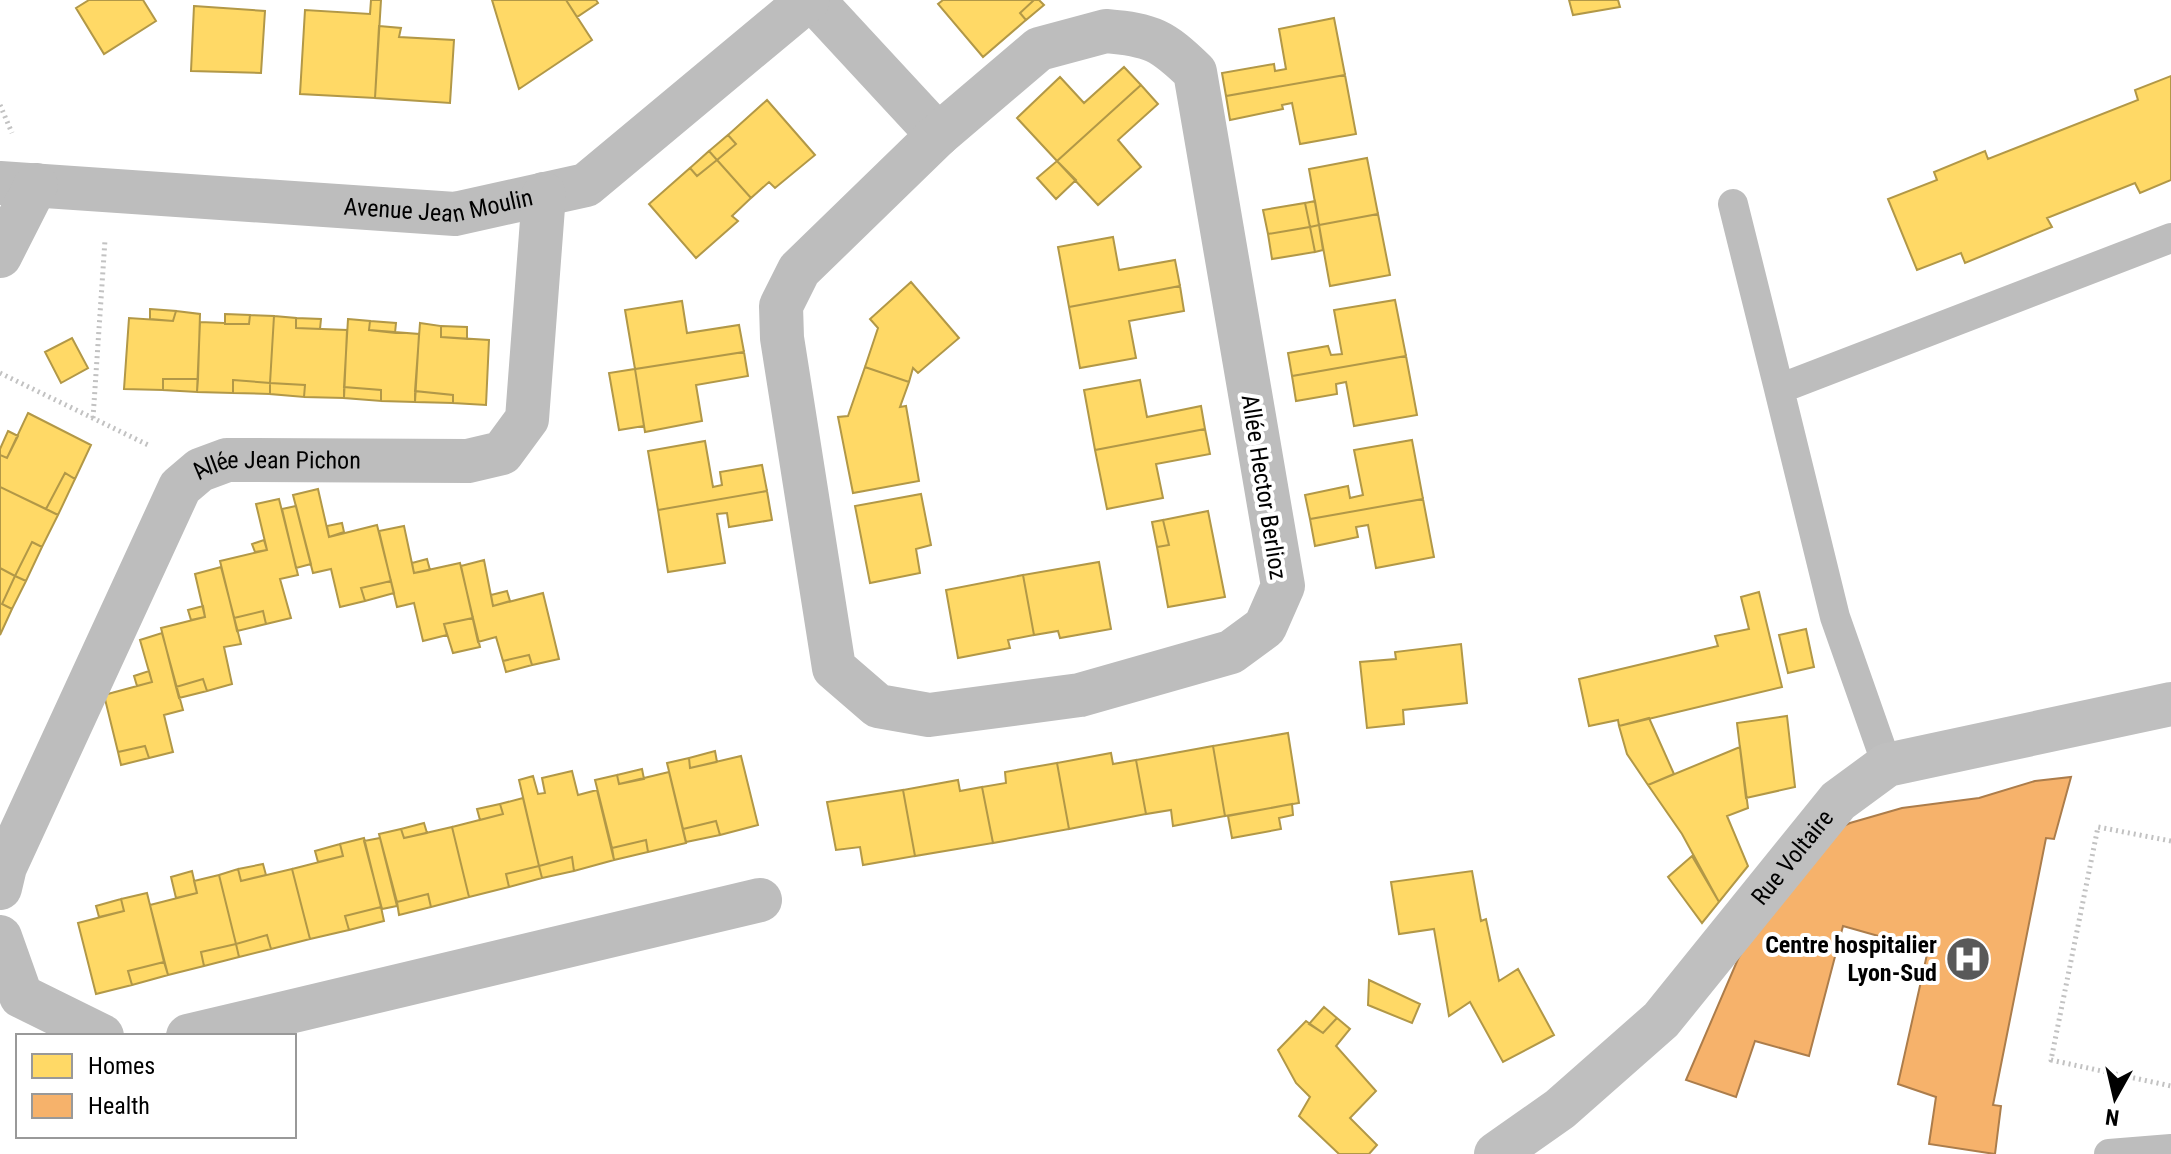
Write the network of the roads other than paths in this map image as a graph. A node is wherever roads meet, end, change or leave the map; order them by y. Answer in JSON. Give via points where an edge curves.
{"nodes":[{"id":1,"x":811,"y":0,"type":"edge"},
{"id":2,"x":938,"y":135,"type":"junction"},
{"id":3,"x":18,"y":184,"type":"edge"},
{"id":4,"x":544,"y":194,"type":"junction"},
{"id":5,"x":1733,"y":204,"type":"dead end"},
{"id":6,"x":2171,"y":238,"type":"edge"},
{"id":7,"x":0,"y":256,"type":"edge"},
{"id":8,"x":1779,"y":389,"type":"junction"},
{"id":9,"x":2171,"y":704,"type":"edge"},
{"id":10,"x":1887,"y":765,"type":"junction"},
{"id":11,"x":0,"y":888,"type":"edge"},
{"id":12,"x":760,"y":900,"type":"dead end"},
{"id":13,"x":0,"y":937,"type":"edge"},
{"id":14,"x":98,"y":1034,"type":"edge"},
{"id":15,"x":196,"y":1034,"type":"edge"},
{"id":16,"x":2171,"y":1149,"type":"edge"},
{"id":17,"x":1496,"y":1154,"type":"edge"},
{"id":18,"x":2109,"y":1154,"type":"edge"}],
"edges":[{"from":1,"to":2,"type":"street"},
{"from":1,"to":4,"type":"street","name":"Avenue Jean Moulin","via":[[586,185]]},
{"from":2,"to":2,"type":"street","name":"Allée Hector Berlioz","via":[[799,270],[781,306],[834,668],[878,706],[929,715],[1080,695],[1231,652],[1265,627],[1283,586],[1195,72],[1168,46],[1141,34],[1106,31],[1039,49]]},
{"from":3,"to":4,"type":"street","name":"Avenue Jean Moulin","via":[[455,214]]},
{"from":3,"to":7,"type":"street"},
{"from":4,"to":11,"type":"street","name":"Allée Jean Pichon","via":[[527,419],[502,453],[468,461],[227,460],[200,470],[180,487],[5,867]]},
{"from":5,"to":8,"type":"lane"},
{"from":6,"to":8,"type":"lane"},
{"from":8,"to":10,"type":"lane","via":[[1835,617]]},
{"from":9,"to":10,"type":"street","name":"Rue Voltaire"},
{"from":10,"to":17,"type":"street","name":"Rue Voltaire","via":[[1838,801],[1661,1020],[1560,1109]]},
{"from":12,"to":15,"type":"street"},
{"from":13,"to":14,"type":"street","via":[[21,996]]},
{"from":16,"to":18,"type":"lane"}]}
